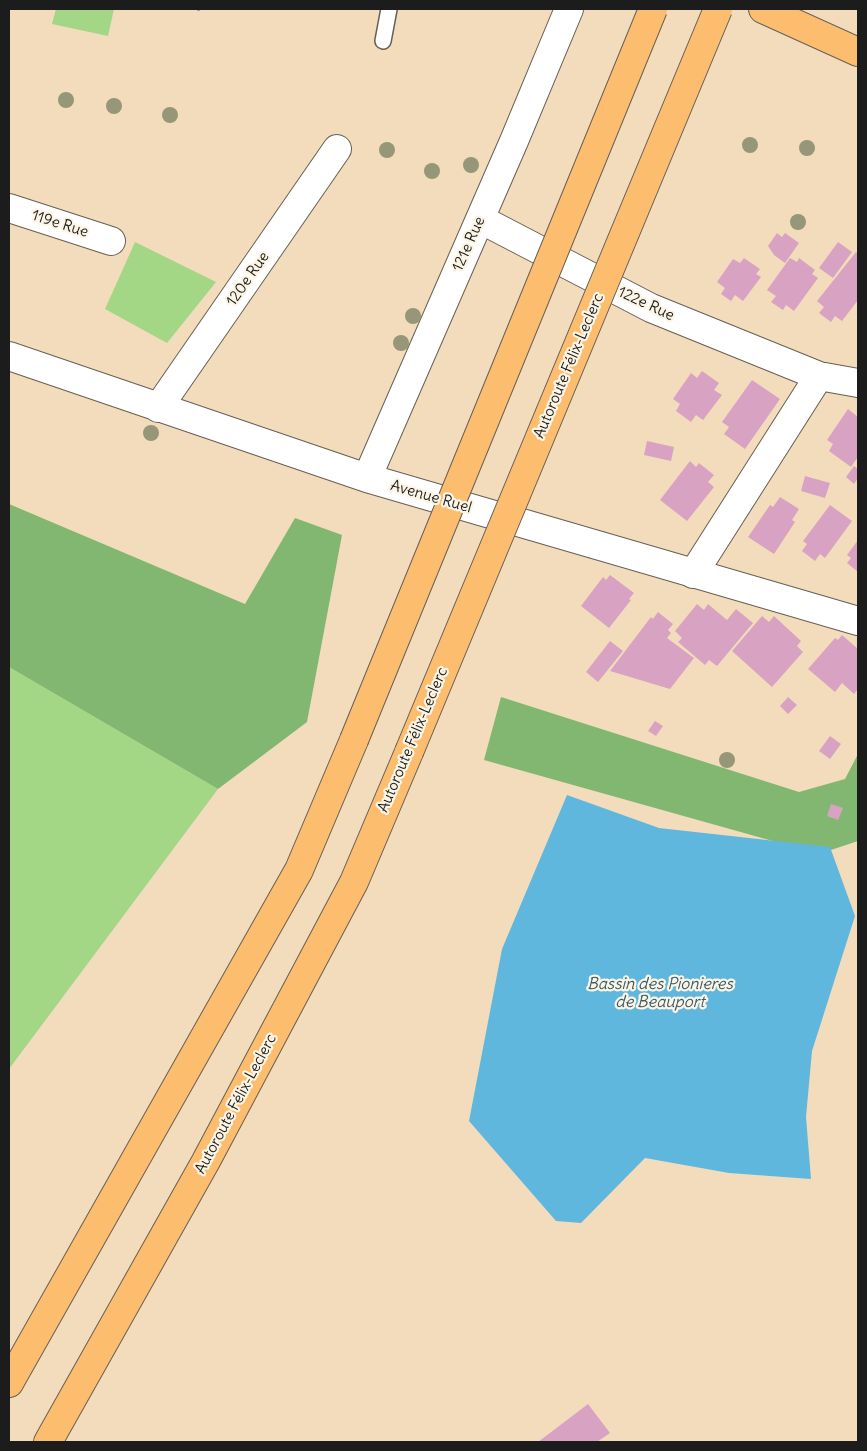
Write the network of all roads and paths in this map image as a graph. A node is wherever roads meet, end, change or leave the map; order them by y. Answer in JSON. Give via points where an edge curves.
{"nodes":[{"id":1,"x":389,"y":9,"type":"edge"},
{"id":2,"x":569,"y":9,"type":"edge"},
{"id":3,"x":653,"y":9,"type":"edge"},
{"id":4,"x":718,"y":9,"type":"edge"},
{"id":5,"x":763,"y":9,"type":"edge"},
{"id":6,"x":383,"y":41,"type":"dead end"},
{"id":7,"x":858,"y":52,"type":"edge"},
{"id":8,"x":337,"y":149,"type":"dead end"},
{"id":9,"x":9,"y":208,"type":"edge"},
{"id":10,"x":480,"y":219,"type":"junction"},
{"id":11,"x":111,"y":241,"type":"dead end"},
{"id":12,"x":9,"y":356,"type":"edge"},
{"id":13,"x":819,"y":376,"type":"junction"},
{"id":14,"x":858,"y":383,"type":"edge"},
{"id":15,"x":158,"y":408,"type":"junction"},
{"id":16,"x":367,"y":478,"type":"junction"},
{"id":17,"x":693,"y":574,"type":"junction"},
{"id":18,"x":858,"y":621,"type":"edge"},
{"id":19,"x":9,"y":1383,"type":"edge"},
{"id":20,"x":48,"y":1442,"type":"edge"}],
"edges":[{"from":1,"to":6,"type":"lane"},
{"from":2,"to":10,"type":"street","name":"121e Rue"},
{"from":3,"to":19,"type":"main road","bridge":true,"via":[[299,870]]},
{"from":4,"to":20,"type":"main road","name":"Autoroute Félix-Leclerc","bridge":true,"via":[[354,882],[206,1161]]},
{"from":5,"to":7,"type":"main road"},
{"from":8,"to":15,"type":"street","name":"120e Rue"},
{"from":9,"to":11,"type":"street","name":"119e Rue"},
{"from":10,"to":13,"type":"street","name":"122e Rue","via":[[651,308]]},
{"from":10,"to":16,"type":"street","name":"121e Rue"},
{"from":12,"to":15,"type":"street","name":"Avenue Ruel"},
{"from":13,"to":14,"type":"street","name":"122e Rue"},
{"from":13,"to":17,"type":"street"},
{"from":15,"to":16,"type":"street","name":"Avenue Ruel"},
{"from":16,"to":17,"type":"street","name":"Avenue Ruel"},
{"from":17,"to":18,"type":"street","name":"Avenue Ruel"}]}
